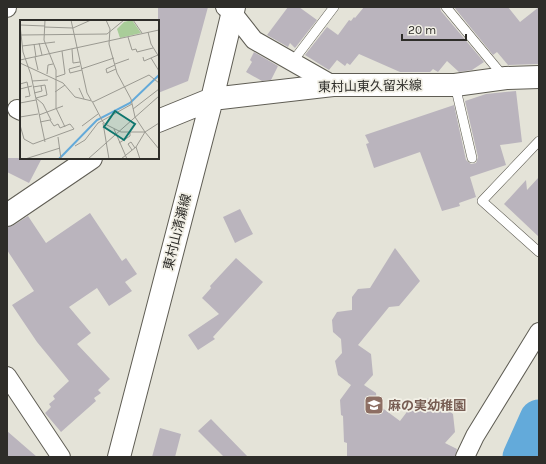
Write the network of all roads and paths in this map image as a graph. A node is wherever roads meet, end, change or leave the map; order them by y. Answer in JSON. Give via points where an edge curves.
{"nodes":[{"id":1,"x":334,"y":7,"type":"edge"},
{"id":2,"x":446,"y":7,"type":"edge"},
{"id":3,"x":230,"y":9,"type":"edge"},
{"id":4,"x":293,"y":62,"type":"junction"},
{"id":5,"x":539,"y":77,"type":"edge"},
{"id":6,"x":506,"y":78,"type":"junction"},
{"id":7,"x":333,"y":85,"type":"junction"},
{"id":8,"x":455,"y":85,"type":"junction"},
{"id":9,"x":212,"y":99,"type":"junction"},
{"id":10,"x":159,"y":121,"type":"edge"},
{"id":11,"x":539,"y":142,"type":"edge"},
{"id":12,"x":472,"y":158,"type":"dead end"},
{"id":13,"x":89,"y":159,"type":"edge"},
{"id":14,"x":7,"y":215,"type":"edge"},
{"id":15,"x":539,"y":252,"type":"edge"},
{"id":16,"x":539,"y":332,"type":"edge"},
{"id":17,"x":7,"y":376,"type":"edge"},
{"id":18,"x":61,"y":457,"type":"edge"},
{"id":19,"x":119,"y":457,"type":"edge"},
{"id":20,"x":465,"y":457,"type":"edge"}],
"edges":[{"from":1,"to":4,"type":"lane"},
{"from":2,"to":6,"type":"lane"},
{"from":3,"to":4,"type":"street","via":[[254,40]]},
{"from":3,"to":9,"type":"main road","name":"東村山清瀬線"},
{"from":4,"to":7,"type":"street"},
{"from":5,"to":6,"type":"main road","name":"東村山東久留米線"},
{"from":6,"to":8,"type":"main road","name":"東村山東久留米線"},
{"from":7,"to":8,"type":"main road","name":"東村山東久留米線"},
{"from":7,"to":9,"type":"main road","name":"東村山東久留米線"},
{"from":8,"to":12,"type":"lane"},
{"from":9,"to":10,"type":"main road","name":"東村山東久留米線"},
{"from":9,"to":19,"type":"main road","name":"東村山清瀬線"},
{"from":11,"to":15,"type":"lane","via":[[482,200]]},
{"from":13,"to":14,"type":"main road"},
{"from":16,"to":20,"type":"street","via":[[475,436]]},
{"from":17,"to":18,"type":"street"}]}
